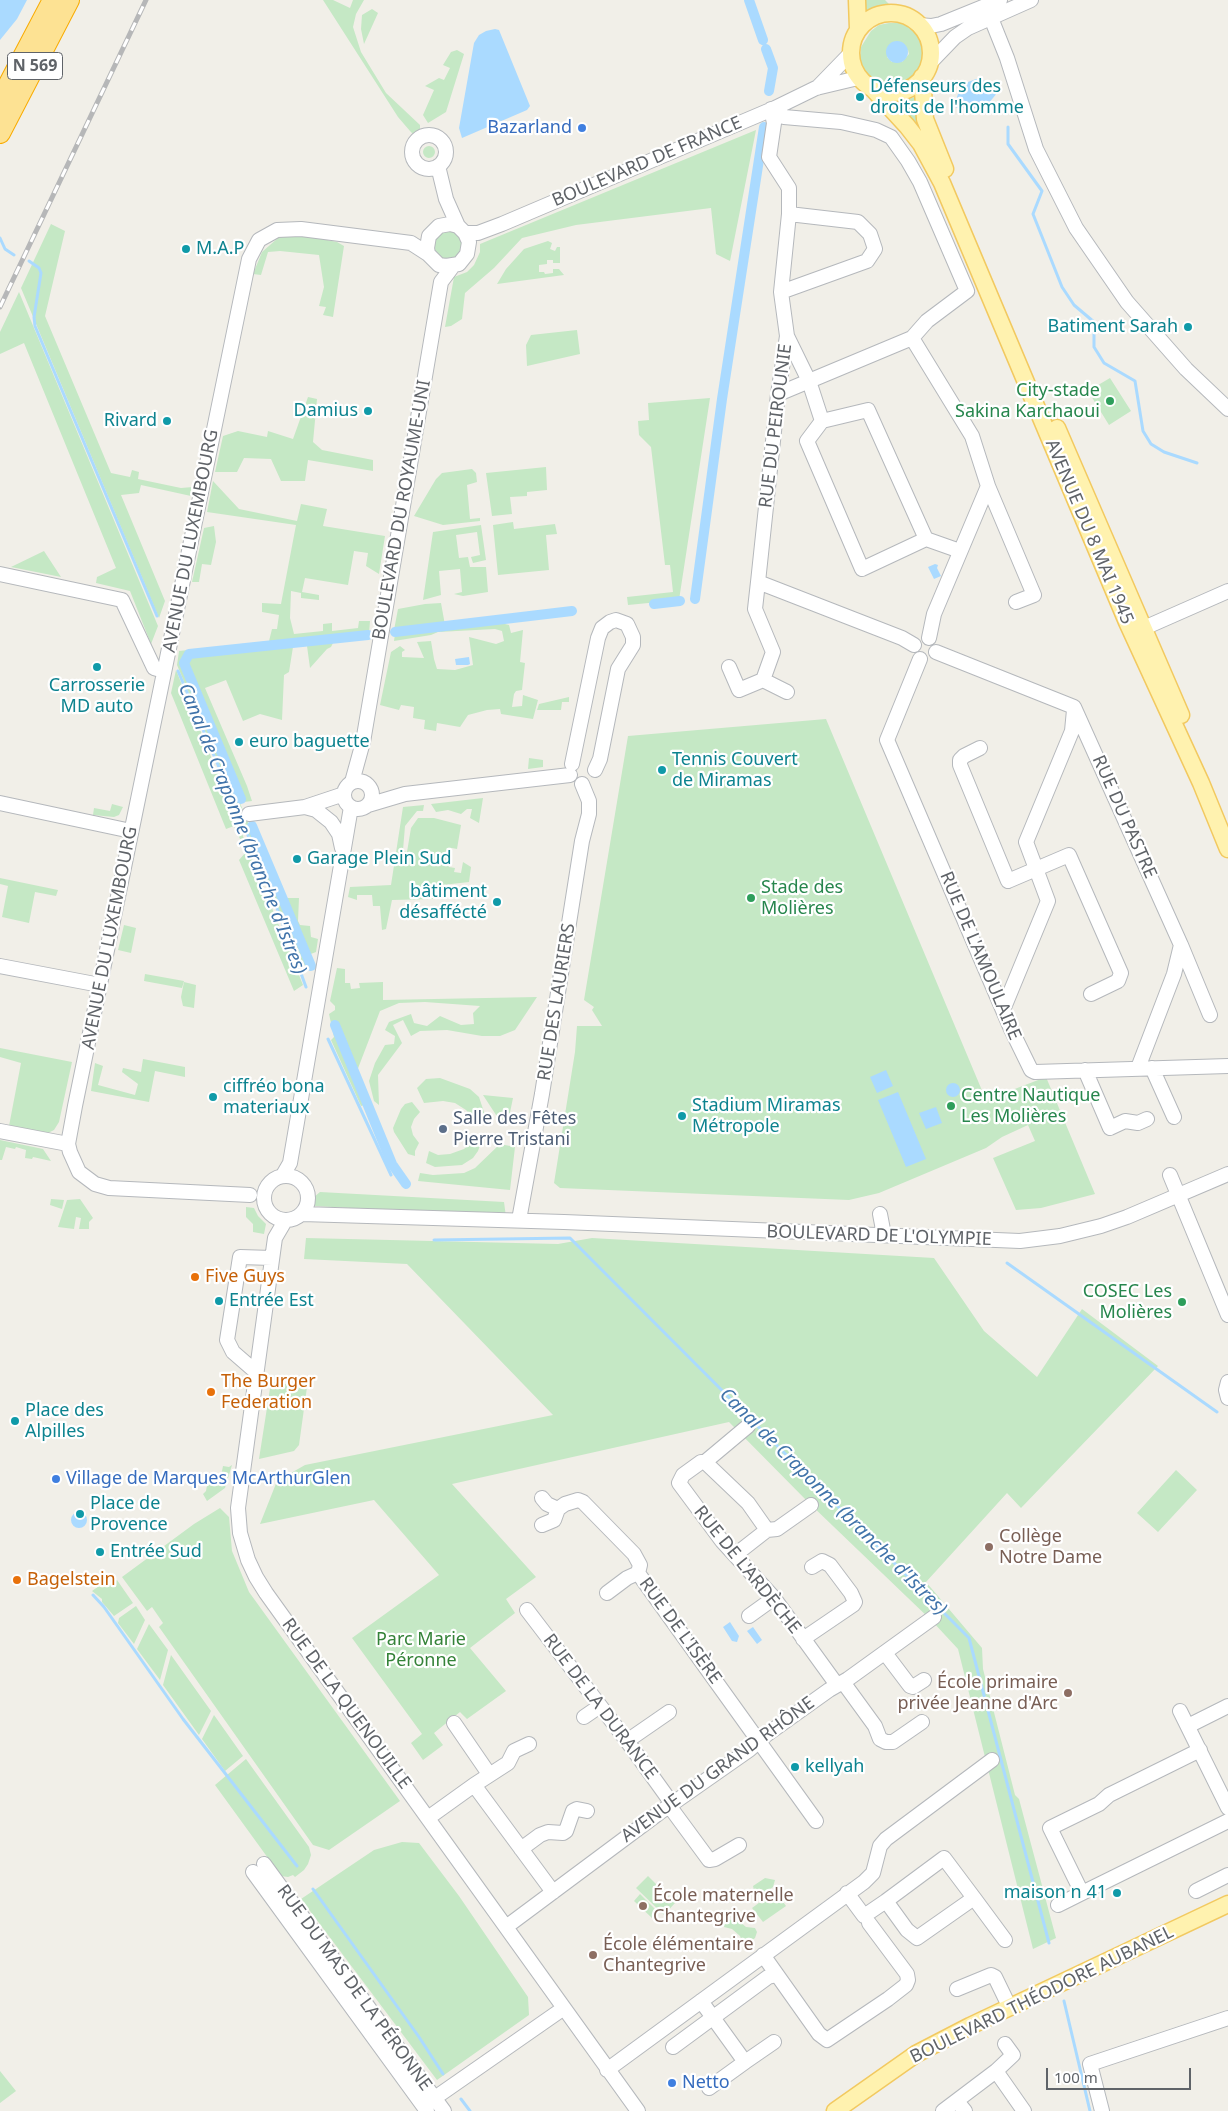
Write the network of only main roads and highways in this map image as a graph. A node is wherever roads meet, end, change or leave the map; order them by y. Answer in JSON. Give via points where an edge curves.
{"nodes":[{"id":1,"x":53,"y":0,"type":"edge"},
{"id":2,"x":69,"y":0,"type":"edge"},
{"id":3,"x":857,"y":0,"type":"edge"},
{"id":4,"x":892,"y":0,"type":"edge"},
{"id":5,"x":913,"y":21,"type":"junction"},
{"id":6,"x":858,"y":29,"type":"junction"},
{"id":7,"x":926,"y":70,"type":"junction"},
{"id":8,"x":873,"y":89,"type":"junction"},
{"id":9,"x":0,"y":101,"type":"edge"},
{"id":10,"x":0,"y":133,"type":"edge"},
{"id":11,"x":1228,"y":822,"type":"edge"},
{"id":12,"x":1228,"y":849,"type":"edge"},
{"id":13,"x":1228,"y":1904,"type":"edge"},
{"id":14,"x":835,"y":2111,"type":"edge"}],
"edges":[{"from":1,"to":9,"type":"highway","number":"N 569"},
{"from":2,"to":10,"type":"highway","number":"N 569"},
{"from":3,"to":6,"type":"main road"},
{"from":4,"to":5,"type":"main road"},
{"from":5,"to":6,"type":"main road","via":[[897,14],[876,16]]},
{"from":5,"to":7,"type":"main road","via":[[929,43]]},
{"from":6,"to":8,"type":"main road","via":[[852,41],[852,66],[858,78]]},
{"from":7,"to":8,"type":"main road","via":[[910,88],[900,93],[888,94]]},
{"from":7,"to":11,"type":"main road","name":"AVENUE DU 8 MAI 1945","via":[[925,119],[929,131]]},
{"from":8,"to":12,"type":"main road","name":"AVENUE DU 8 MAI 1945","via":[[921,144],[942,183],[1125,617]]},
{"from":13,"to":14,"type":"main road","name":"BOULEVARD THÉODORE AUBANEL","via":[[916,2054]]}]}
